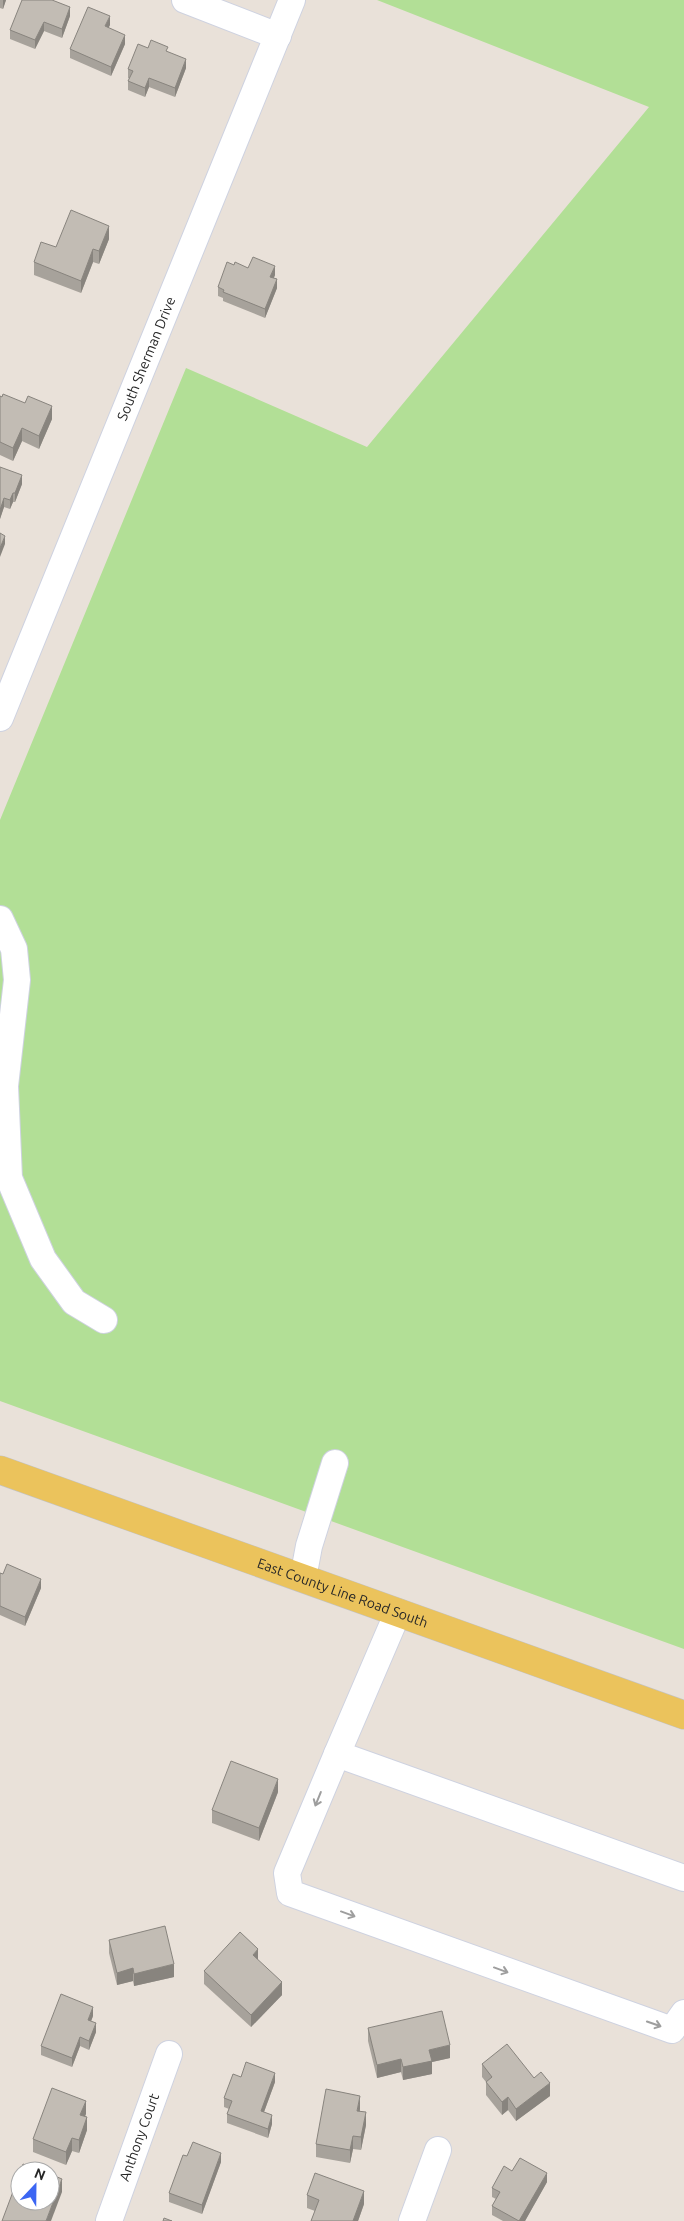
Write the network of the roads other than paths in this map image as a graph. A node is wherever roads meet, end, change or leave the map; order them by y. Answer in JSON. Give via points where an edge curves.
{"nodes":[{"id":1,"x":185,"y":0,"type":"edge"},
{"id":2,"x":292,"y":0,"type":"edge"},
{"id":3,"x":278,"y":36,"type":"junction"},
{"id":4,"x":0,"y":718,"type":"edge"},
{"id":5,"x":0,"y":919,"type":"edge"},
{"id":6,"x":104,"y":1320,"type":"dead end"},
{"id":7,"x":335,"y":1463,"type":"dead end"},
{"id":8,"x":0,"y":1470,"type":"edge"},
{"id":9,"x":303,"y":1578,"type":"junction"},
{"id":10,"x":398,"y":1612,"type":"junction"},
{"id":11,"x":684,"y":1715,"type":"edge"},
{"id":12,"x":337,"y":1754,"type":"junction"},
{"id":13,"x":684,"y":1878,"type":"edge"},
{"id":14,"x":684,"y":2013,"type":"edge"},
{"id":15,"x":169,"y":2054,"type":"dead end"},
{"id":16,"x":438,"y":2150,"type":"dead end"},
{"id":17,"x":110,"y":2221,"type":"edge"},
{"id":18,"x":412,"y":2221,"type":"edge"}],
"edges":[{"from":1,"to":3,"type":"street"},
{"from":2,"to":3,"type":"street","name":"South Sherman Drive"},
{"from":3,"to":4,"type":"street","name":"South Sherman Drive"},
{"from":5,"to":6,"type":"street","via":[[14,949],[17,980],[5,1086],[9,1178],[44,1258],[74,1302]]},
{"from":7,"to":9,"type":"street"},
{"from":8,"to":9,"type":"main road","name":"East County Line Road South"},
{"from":9,"to":10,"type":"main road","name":"East County Line Road South"},
{"from":10,"to":11,"type":"main road","name":"East County Line Road South"},
{"from":10,"to":12,"type":"street"},
{"from":12,"to":13,"type":"street"},
{"from":12,"to":14,"type":"street","one_way":true,"via":[[288,1873],[290,1893],[672,2030]]},
{"from":15,"to":17,"type":"street","name":"Anthony Court"},
{"from":16,"to":18,"type":"street"}]}
